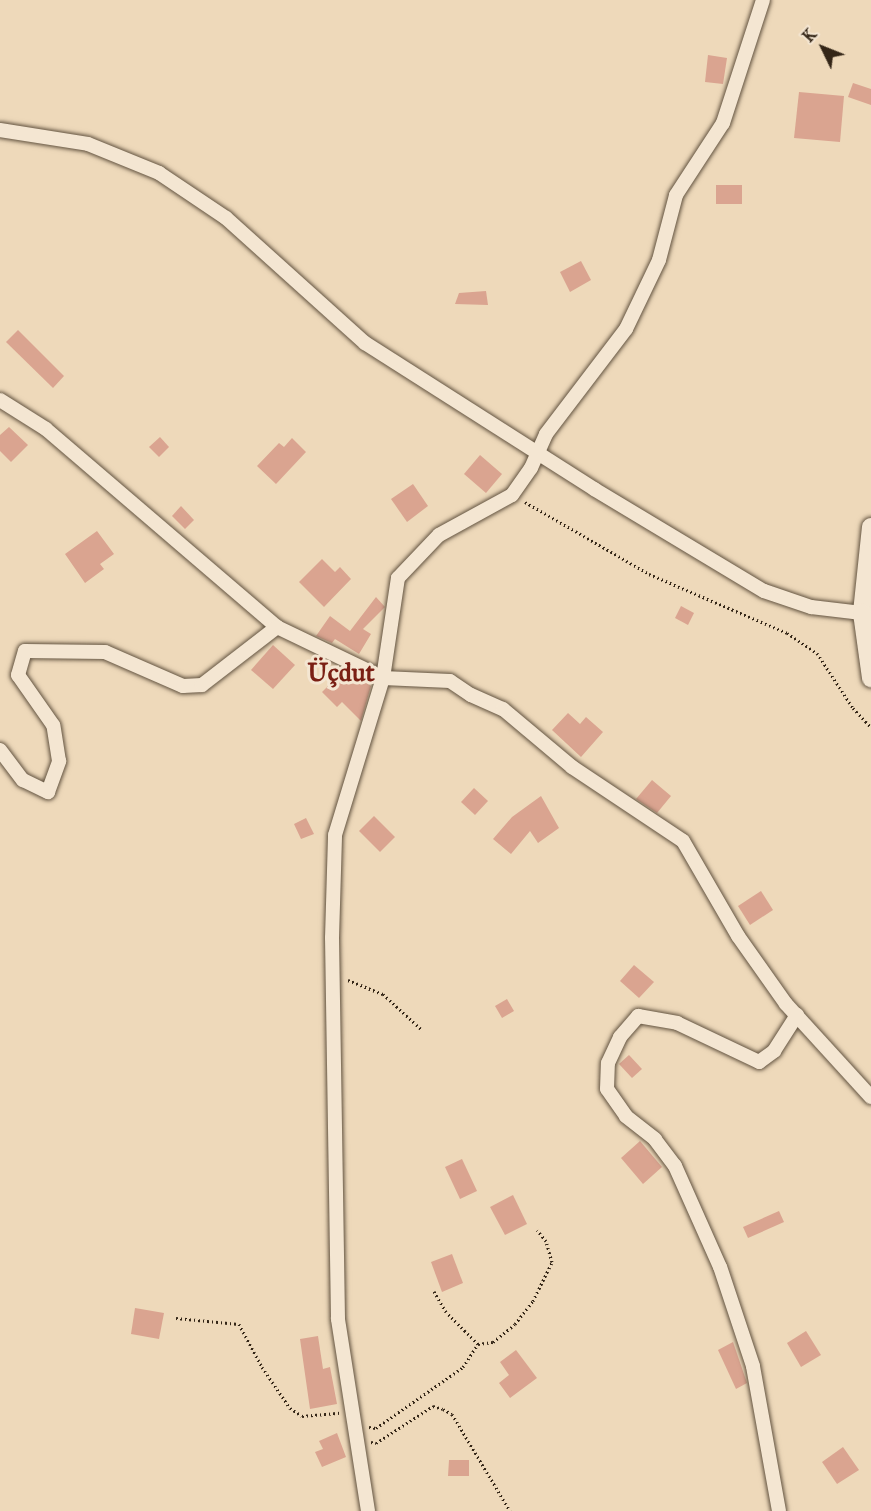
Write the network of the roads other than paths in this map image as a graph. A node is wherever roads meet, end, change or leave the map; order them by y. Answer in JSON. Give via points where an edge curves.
{"nodes":[{"id":1,"x":763,"y":0,"type":"edge"},
{"id":2,"x":0,"y":130,"type":"edge"},
{"id":3,"x":0,"y":400,"type":"edge"},
{"id":4,"x":537,"y":453,"type":"junction"},
{"id":5,"x":871,"y":527,"type":"edge"},
{"id":6,"x":861,"y":613,"type":"junction"},
{"id":7,"x":277,"y":627,"type":"junction"},
{"id":8,"x":383,"y":678,"type":"junction"},
{"id":9,"x":871,"y":678,"type":"edge"},
{"id":10,"x":0,"y":750,"type":"edge"},
{"id":11,"x":797,"y":1015,"type":"junction"},
{"id":12,"x":871,"y":1097,"type":"edge"},
{"id":13,"x":368,"y":1511,"type":"edge"},
{"id":14,"x":779,"y":1511,"type":"edge"}],
"edges":[{"from":1,"to":4,"type":"street","via":[[723,123],[676,195],[659,260],[626,329],[581,383]]},
{"from":2,"to":4,"type":"street","via":[[88,144],[136,162],[181,186],[226,218],[365,343]]},
{"from":3,"to":7,"type":"street","via":[[46,429]]},
{"from":4,"to":6,"type":"street","via":[[764,591],[811,606]]},
{"from":4,"to":8,"type":"street","via":[[512,495],[439,535],[398,578]]},
{"from":5,"to":6,"type":"street"},
{"from":6,"to":9,"type":"street"},
{"from":7,"to":8,"type":"street"},
{"from":7,"to":10,"type":"street","via":[[202,685],[183,686],[105,652],[24,651],[18,675],[53,725],[59,761],[48,792],[23,780]]},
{"from":8,"to":11,"type":"street","via":[[450,681],[503,709],[572,768],[684,841],[738,936]]},
{"from":8,"to":13,"type":"street","via":[[335,835],[332,973],[338,1319]]},
{"from":11,"to":12,"type":"street"},
{"from":11,"to":14,"type":"street","via":[[774,1051],[759,1062],[677,1023],[638,1016],[620,1037],[608,1063],[607,1089],[626,1116],[655,1139],[675,1166],[720,1267],[753,1366]]}]}
